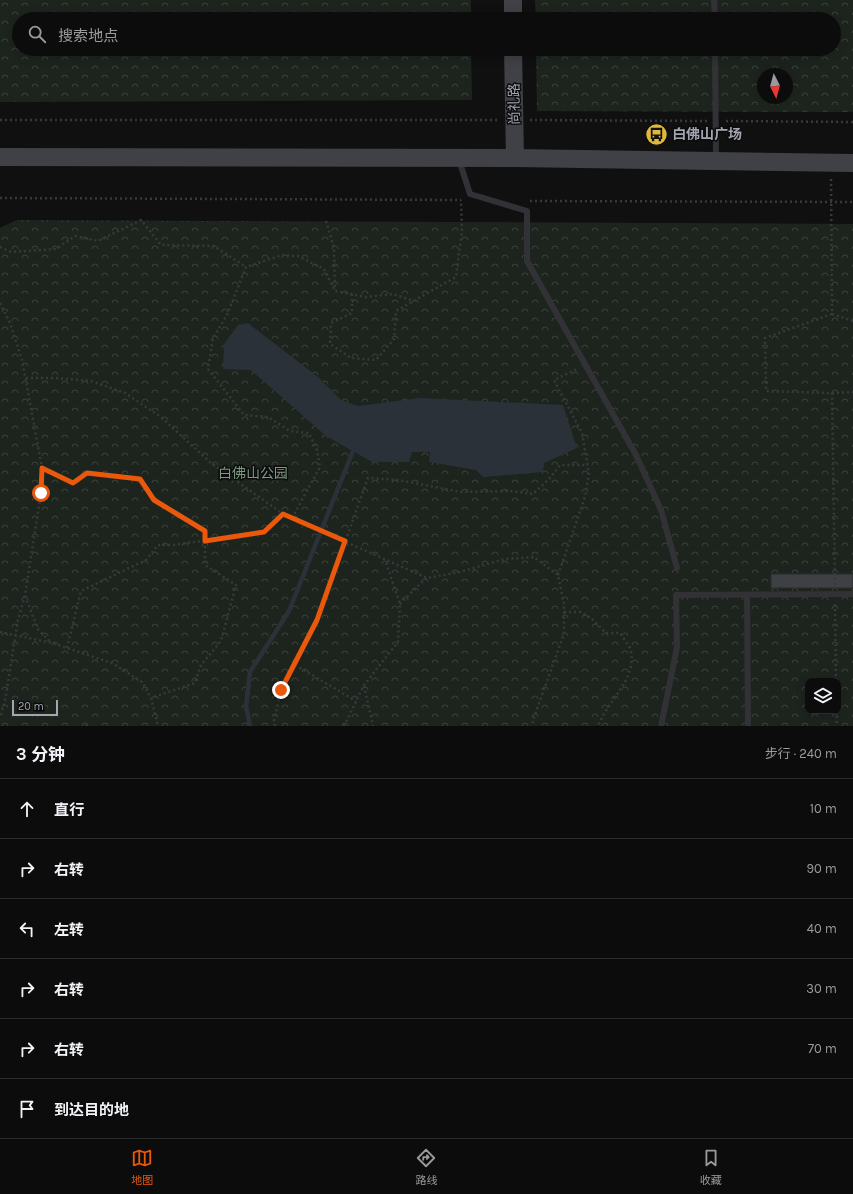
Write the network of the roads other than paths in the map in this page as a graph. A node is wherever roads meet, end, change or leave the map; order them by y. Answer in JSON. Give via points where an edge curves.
{"nodes":[{"id":1,"x":513,"y":0,"type":"edge"},
{"id":2,"x":714,"y":0,"type":"edge"},
{"id":3,"x":513,"y":12,"type":"edge"},
{"id":4,"x":715,"y":12,"type":"edge"},
{"id":5,"x":513,"y":56,"type":"edge"},
{"id":6,"x":715,"y":56,"type":"edge"},
{"id":7,"x":0,"y":157,"type":"edge"},
{"id":8,"x":459,"y":158,"type":"junction"},
{"id":9,"x":515,"y":158,"type":"junction"},
{"id":10,"x":716,"y":161,"type":"junction"},
{"id":11,"x":853,"y":163,"type":"edge"},
{"id":12,"x":677,"y":568,"type":"dead end"},
{"id":13,"x":747,"y":594,"type":"junction"},
{"id":14,"x":853,"y":594,"type":"edge"},
{"id":15,"x":661,"y":726,"type":"edge"},
{"id":16,"x":748,"y":726,"type":"edge"}],
"edges":[{"from":1,"to":3,"type":"main road"},
{"from":2,"to":4,"type":"lane"},
{"from":5,"to":9,"type":"main road","name":"尚礼路"},
{"from":6,"to":10,"type":"lane"},
{"from":7,"to":8,"type":"main road"},
{"from":8,"to":9,"type":"main road"},
{"from":8,"to":12,"type":"lane","via":[[470,194],[527,211],[527,261],[636,455],[661,510]]},
{"from":9,"to":10,"type":"main road"},
{"from":10,"to":11,"type":"main road"},
{"from":13,"to":14,"type":"lane"},
{"from":13,"to":15,"type":"lane","via":[[676,595],[676,647]]},
{"from":13,"to":16,"type":"lane"}]}
